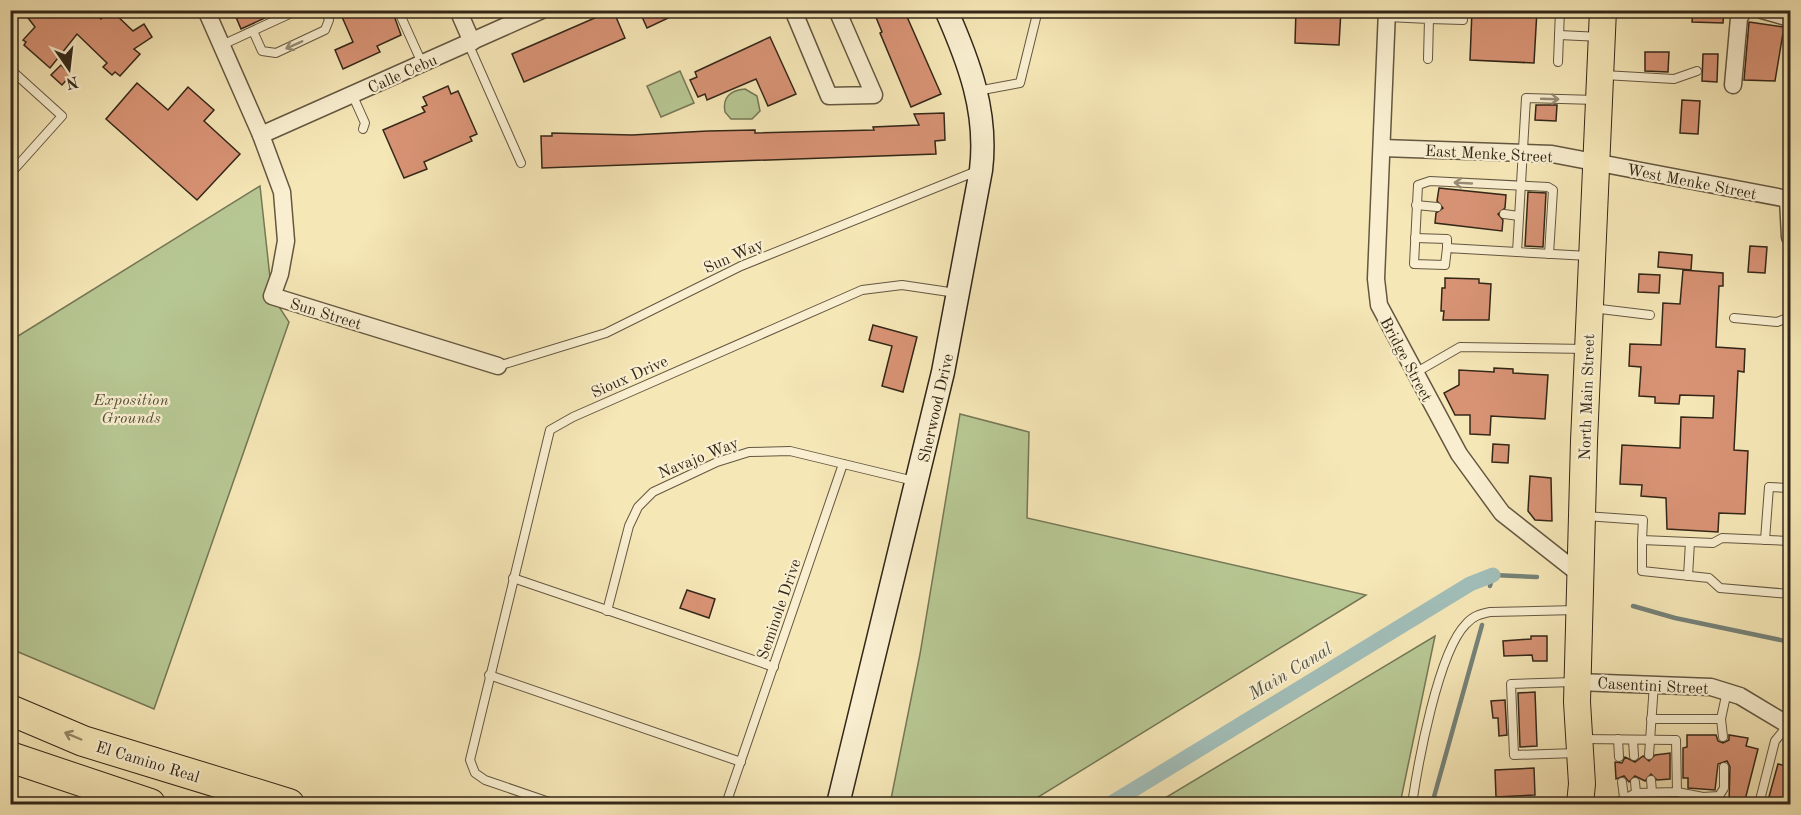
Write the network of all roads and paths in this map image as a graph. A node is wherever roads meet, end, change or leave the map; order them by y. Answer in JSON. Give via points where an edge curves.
{"nodes":[{"id":1,"x":206,"y":10,"type":"edge"},
{"id":2,"x":298,"y":10,"type":"edge"},
{"id":3,"x":325,"y":10,"type":"edge"},
{"id":4,"x":398,"y":10,"type":"edge"},
{"id":5,"x":458,"y":10,"type":"edge"},
{"id":6,"x":542,"y":10,"type":"edge"},
{"id":7,"x":793,"y":10,"type":"edge"},
{"id":8,"x":837,"y":10,"type":"edge"},
{"id":9,"x":946,"y":10,"type":"edge"},
{"id":10,"x":1038,"y":10,"type":"edge"},
{"id":11,"x":1560,"y":10,"type":"edge"},
{"id":12,"x":1744,"y":10,"type":"edge"},
{"id":13,"x":1762,"y":10,"type":"edge"},
{"id":14,"x":1387,"y":14,"type":"edge"},
{"id":15,"x":1603,"y":18,"type":"edge"},
{"id":16,"x":1791,"y":18,"type":"edge"},
{"id":17,"x":1429,"y":19,"type":"junction"},
{"id":18,"x":1463,"y":20,"type":"dead end"},
{"id":19,"x":253,"y":31,"type":"junction"},
{"id":20,"x":1559,"y":35,"type":"junction"},
{"id":21,"x":470,"y":42,"type":"junction"},
{"id":22,"x":222,"y":45,"type":"junction"},
{"id":23,"x":1428,"y":58,"type":"dead end"},
{"id":24,"x":1558,"y":62,"type":"dead end"},
{"id":25,"x":422,"y":63,"type":"junction"},
{"id":26,"x":10,"y":69,"type":"edge"},
{"id":27,"x":1697,"y":71,"type":"dead end"},
{"id":28,"x":1600,"y":74,"type":"junction"},
{"id":29,"x":1733,"y":86,"type":"dead end"},
{"id":30,"x":976,"y":91,"type":"junction"},
{"id":31,"x":352,"y":94,"type":"junction"},
{"id":32,"x":1599,"y":100,"type":"junction"},
{"id":33,"x":363,"y":129,"type":"dead end"},
{"id":34,"x":261,"y":135,"type":"junction"},
{"id":35,"x":1382,"y":148,"type":"junction"},
{"id":36,"x":1524,"y":153,"type":"junction"},
{"id":37,"x":521,"y":163,"type":"dead end"},
{"id":38,"x":1596,"y":163,"type":"junction"},
{"id":39,"x":981,"y":170,"type":"junction"},
{"id":40,"x":10,"y":174,"type":"edge"},
{"id":41,"x":1521,"y":186,"type":"junction"},
{"id":42,"x":1789,"y":199,"type":"edge"},
{"id":43,"x":1416,"y":205,"type":"junction"},
{"id":44,"x":1437,"y":207,"type":"dead end"},
{"id":45,"x":1522,"y":211,"type":"junction"},
{"id":46,"x":1504,"y":214,"type":"dead end"},
{"id":47,"x":1791,"y":237,"type":"edge"},
{"id":48,"x":1415,"y":238,"type":"junction"},
{"id":49,"x":1447,"y":248,"type":"junction"},
{"id":50,"x":1517,"y":252,"type":"junction"},
{"id":51,"x":1549,"y":254,"type":"junction"},
{"id":52,"x":1591,"y":256,"type":"junction"},
{"id":53,"x":960,"y":293,"type":"junction"},
{"id":54,"x":1589,"y":307,"type":"junction"},
{"id":55,"x":1650,"y":315,"type":"dead end"},
{"id":56,"x":1791,"y":317,"type":"edge"},
{"id":57,"x":1734,"y":318,"type":"dead end"},
{"id":58,"x":1587,"y":348,"type":"junction"},
{"id":59,"x":498,"y":366,"type":"joint"},
{"id":60,"x":1414,"y":373,"type":"junction"},
{"id":61,"x":843,"y":464,"type":"junction"},
{"id":62,"x":917,"y":482,"type":"junction"},
{"id":63,"x":1791,"y":488,"type":"edge"},
{"id":64,"x":1583,"y":516,"type":"junction"},
{"id":65,"x":1642,"y":540,"type":"junction"},
{"id":66,"x":1765,"y":540,"type":"junction"},
{"id":67,"x":1791,"y":541,"type":"edge"},
{"id":68,"x":1690,"y":542,"type":"junction"},
{"id":69,"x":1582,"y":576,"type":"junction"},
{"id":70,"x":1688,"y":576,"type":"junction"},
{"id":71,"x":513,"y":578,"type":"junction"},
{"id":72,"x":1791,"y":594,"type":"edge"},
{"id":73,"x":1580,"y":610,"type":"junction"},
{"id":74,"x":608,"y":611,"type":"junction"},
{"id":75,"x":774,"y":667,"type":"junction"},
{"id":76,"x":489,"y":675,"type":"junction"},
{"id":77,"x":1578,"y":682,"type":"junction"},
{"id":78,"x":1654,"y":684,"type":"junction"},
{"id":79,"x":1727,"y":690,"type":"junction"},
{"id":80,"x":10,"y":710,"type":"edge"},
{"id":81,"x":1651,"y":719,"type":"junction"},
{"id":82,"x":1721,"y":719,"type":"junction"},
{"id":83,"x":1789,"y":726,"type":"edge"},
{"id":84,"x":1723,"y":737,"type":"dead end"},
{"id":85,"x":1618,"y":739,"type":"junction"},
{"id":86,"x":1649,"y":739,"type":"junction"},
{"id":87,"x":1633,"y":740,"type":"junction"},
{"id":88,"x":1578,"y":746,"type":"junction"},
{"id":89,"x":1649,"y":755,"type":"dead end"},
{"id":90,"x":1634,"y":756,"type":"dead end"},
{"id":91,"x":10,"y":757,"type":"edge"},
{"id":92,"x":1619,"y":757,"type":"dead end"},
{"id":93,"x":741,"y":762,"type":"junction"},
{"id":94,"x":1724,"y":767,"type":"dead end"},
{"id":95,"x":1651,"y":780,"type":"dead end"},
{"id":96,"x":1622,"y":782,"type":"dead end"},
{"id":97,"x":1635,"y":782,"type":"dead end"},
{"id":98,"x":1652,"y":792,"type":"junction"},
{"id":99,"x":1677,"y":792,"type":"junction"},
{"id":100,"x":1636,"y":793,"type":"junction"},
{"id":101,"x":1624,"y":797,"type":"junction"},
{"id":102,"x":1584,"y":798,"type":"edge"},
{"id":103,"x":150,"y":804,"type":"edge"},
{"id":104,"x":289,"y":804,"type":"edge"},
{"id":105,"x":555,"y":804,"type":"edge"},
{"id":106,"x":726,"y":804,"type":"edge"},
{"id":107,"x":838,"y":804,"type":"edge"},
{"id":108,"x":1412,"y":804,"type":"edge"},
{"id":109,"x":1614,"y":804,"type":"edge"},
{"id":110,"x":1759,"y":804,"type":"edge"}],
"edges":[{"from":1,"to":22,"type":"street","name":"Sun Street"},
{"from":2,"to":19,"type":"lane"},
{"from":3,"to":19,"type":"lane","one_way":true,"via":[[329,20],[325,30],[273,54],[262,51]]},
{"from":4,"to":25,"type":"lane"},
{"from":5,"to":21,"type":"street"},
{"from":6,"to":21,"type":"street","name":"Calle Cebu"},
{"from":7,"to":8,"type":"street","via":[[829,96],[874,95]]},
{"from":9,"to":30,"type":"main road","name":"Sherwood Drive"},
{"from":10,"to":30,"type":"lane","via":[[1020,83]]},
{"from":11,"to":20,"type":"lane"},
{"from":12,"to":29,"type":"street","via":[[1739,18]]},
{"from":13,"to":16,"type":"street"},
{"from":14,"to":17,"type":"lane"},
{"from":14,"to":35,"type":"street","name":"Bridge Street"},
{"from":15,"to":20,"type":"lane"},
{"from":15,"to":28,"type":"main road","name":"North Main Street"},
{"from":17,"to":18,"type":"lane"},
{"from":17,"to":23,"type":"lane"},
{"from":19,"to":22,"type":"lane"},
{"from":20,"to":24,"type":"lane"},
{"from":21,"to":25,"type":"street","name":"Calle Cebu"},
{"from":21,"to":37,"type":"lane"},
{"from":22,"to":34,"type":"street","name":"Sun Street"},
{"from":25,"to":31,"type":"street","name":"Calle Cebu"},
{"from":26,"to":40,"type":"lane","via":[[62,116]]},
{"from":27,"to":28,"type":"lane","via":[[1674,79]]},
{"from":28,"to":32,"type":"main road","name":"North Main Street"},
{"from":30,"to":39,"type":"main road","name":"Sherwood Drive","via":[[982,127]]},
{"from":31,"to":33,"type":"lane","via":[[365,123]]},
{"from":31,"to":34,"type":"street","name":"Calle Cebu"},
{"from":36,"to":32,"type":"lane","one_way":true,"via":[[1526,98]]},
{"from":32,"to":38,"type":"main road","name":"North Main Street"},
{"from":34,"to":59,"type":"street","name":"Sun Street","via":[[279,181],[287,229],[280,274],[272,296]]},
{"from":35,"to":36,"type":"street","name":"East Menke Street"},
{"from":35,"to":60,"type":"street","name":"Bridge Street","via":[[1376,279],[1379,305]]},
{"from":36,"to":38,"type":"street","name":"East Menke Street"},
{"from":36,"to":41,"type":"lane"},
{"from":38,"to":42,"type":"street","name":"West Menke Street"},
{"from":38,"to":52,"type":"main road","name":"North Main Street"},
{"from":39,"to":53,"type":"main road","name":"Sherwood Drive"},
{"from":39,"to":59,"type":"lane","name":"Sun Way","via":[[741,266],[606,333]]},
{"from":41,"to":43,"type":"lane","one_way":true,"via":[[1430,181],[1418,185]]},
{"from":41,"to":45,"type":"lane"},
{"from":41,"to":51,"type":"lane","via":[[1553,190]]},
{"from":42,"to":47,"type":"street"},
{"from":43,"to":44,"type":"lane"},
{"from":43,"to":48,"type":"lane"},
{"from":45,"to":46,"type":"lane"},
{"from":45,"to":50,"type":"lane"},
{"from":48,"to":49,"type":"lane","via":[[1447,239]]},
{"from":48,"to":49,"type":"lane","via":[[1414,264],[1445,265]]},
{"from":49,"to":50,"type":"lane"},
{"from":50,"to":51,"type":"lane"},
{"from":51,"to":52,"type":"lane"},
{"from":52,"to":54,"type":"main road","name":"North Main Street"},
{"from":53,"to":62,"type":"main road","name":"Sherwood Drive"},
{"from":53,"to":71,"type":"lane","name":"Sioux Drive","via":[[902,285],[862,290],[558,424],[548,434]]},
{"from":54,"to":55,"type":"lane"},
{"from":54,"to":58,"type":"main road","name":"North Main Street"},
{"from":56,"to":57,"type":"lane","via":[[1777,322]]},
{"from":58,"to":60,"type":"lane","via":[[1460,347]]},
{"from":58,"to":64,"type":"main road","name":"North Main Street"},
{"from":60,"to":69,"type":"street","name":"Bridge Street","via":[[1460,454],[1502,513]]},
{"from":61,"to":62,"type":"lane","name":"Navajo Way"},
{"from":61,"to":74,"type":"lane","name":"Navajo Way","via":[[790,451],[750,452],[717,462],[653,492],[632,516]]},
{"from":61,"to":75,"type":"lane","name":"Seminole Drive"},
{"from":62,"to":107,"type":"main road","name":"Sherwood Drive"},
{"from":63,"to":66,"type":"lane","via":[[1770,487]]},
{"from":64,"to":65,"type":"lane","via":[[1643,520]]},
{"from":64,"to":69,"type":"main road","name":"North Main Street"},
{"from":65,"to":68,"type":"lane"},
{"from":65,"to":70,"type":"lane","via":[[1642,571]]},
{"from":66,"to":67,"type":"lane"},
{"from":66,"to":68,"type":"lane","via":[[1722,538],[1713,543]]},
{"from":68,"to":70,"type":"lane"},
{"from":69,"to":73,"type":"main road","name":"North Main Street"},
{"from":70,"to":72,"type":"lane","via":[[1708,578],[1720,588]]},
{"from":71,"to":74,"type":"lane"},
{"from":71,"to":76,"type":"lane","name":"Sioux Drive"},
{"from":73,"to":77,"type":"main road","name":"North Main Street"},
{"from":73,"to":108,"type":"lane","via":[[1490,612],[1465,624],[1440,682]]},
{"from":74,"to":75,"type":"lane"},
{"from":75,"to":93,"type":"lane","name":"Seminole Drive"},
{"from":76,"to":93,"type":"lane"},
{"from":76,"to":105,"type":"lane","name":"Sioux Drive","via":[[471,751],[475,773]]},
{"from":77,"to":78,"type":"street","name":"Casentini Street"},
{"from":77,"to":88,"type":"main road","name":"North Main Street"},
{"from":77,"to":88,"type":"lane","via":[[1511,684],[1514,755]]},
{"from":78,"to":79,"type":"street","name":"Casentini Street"},
{"from":78,"to":81,"type":"lane"},
{"from":79,"to":82,"type":"lane"},
{"from":79,"to":83,"type":"street","name":"Casentini Street"},
{"from":104,"to":80,"type":"highway","name":"El Camino Real","one_way":true,"via":[[83,741]]},
{"from":81,"to":82,"type":"lane"},
{"from":81,"to":86,"type":"lane"},
{"from":82,"to":84,"type":"lane"},
{"from":83,"to":110,"type":"lane","via":[[1775,741]]},
{"from":85,"to":87,"type":"lane"},
{"from":85,"to":88,"type":"lane"},
{"from":85,"to":92,"type":"lane"},
{"from":86,"to":87,"type":"lane"},
{"from":86,"to":89,"type":"lane"},
{"from":86,"to":99,"type":"lane","via":[[1676,740]]},
{"from":87,"to":90,"type":"lane"},
{"from":88,"to":102,"type":"main road","name":"North Main Street"},
{"from":91,"to":103,"type":"highway"},
{"from":93,"to":106,"type":"lane","name":"Seminole Drive"},
{"from":94,"to":99,"type":"lane","via":[[1724,788],[1719,796]]},
{"from":95,"to":98,"type":"lane"},
{"from":96,"to":101,"type":"lane"},
{"from":97,"to":100,"type":"lane"},
{"from":98,"to":99,"type":"lane"},
{"from":98,"to":100,"type":"lane"},
{"from":100,"to":101,"type":"lane"},
{"from":101,"to":109,"type":"lane"}]}
